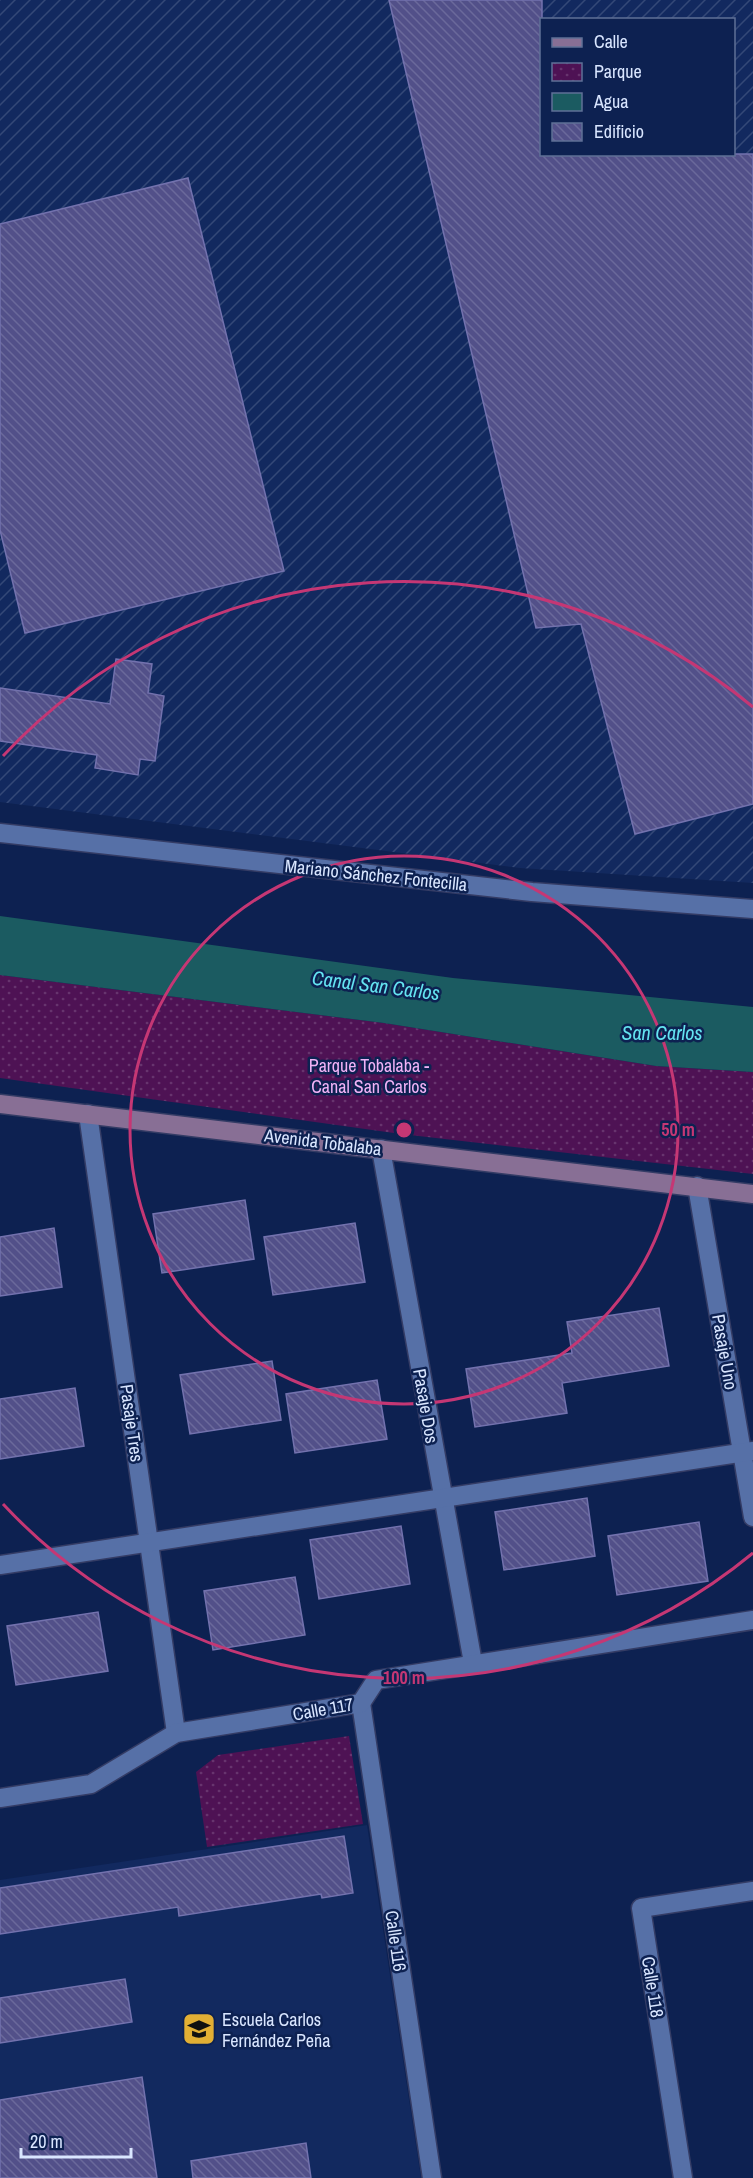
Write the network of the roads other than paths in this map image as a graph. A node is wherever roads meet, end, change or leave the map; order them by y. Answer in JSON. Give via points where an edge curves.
{"nodes":[{"id":1,"x":0,"y":833,"type":"edge"},
{"id":2,"x":753,"y":909,"type":"edge"},
{"id":3,"x":0,"y":1104,"type":"edge"},
{"id":4,"x":88,"y":1114,"type":"junction"},
{"id":5,"x":381,"y":1149,"type":"junction"},
{"id":6,"x":697,"y":1186,"type":"junction"},
{"id":7,"x":753,"y":1194,"type":"edge"},
{"id":8,"x":748,"y":1452,"type":"edge"},
{"id":9,"x":442,"y":1498,"type":"junction"},
{"id":10,"x":753,"y":1517,"type":"edge"},
{"id":11,"x":149,"y":1542,"type":"junction"},
{"id":12,"x":0,"y":1565,"type":"edge"},
{"id":13,"x":753,"y":1620,"type":"edge"},
{"id":14,"x":473,"y":1663,"type":"junction"},
{"id":15,"x":361,"y":1703,"type":"junction"},
{"id":16,"x":176,"y":1733,"type":"junction"},
{"id":17,"x":0,"y":1798,"type":"edge"},
{"id":18,"x":753,"y":1891,"type":"edge"},
{"id":19,"x":432,"y":2178,"type":"edge"},
{"id":20,"x":683,"y":2178,"type":"edge"}],
"edges":[{"from":1,"to":2,"type":"street","name":"Mariano Sánchez Fontecilla","via":[[532,892]]},
{"from":3,"to":4,"type":"main road","name":"Avenida Tobalaba"},
{"from":4,"to":5,"type":"main road","name":"Avenida Tobalaba"},
{"from":4,"to":11,"type":"street","name":"Pasaje Tres"},
{"from":5,"to":6,"type":"main road","name":"Avenida Tobalaba"},
{"from":5,"to":9,"type":"street","name":"Pasaje Dos"},
{"from":6,"to":7,"type":"main road","name":"Avenida Tobalaba"},
{"from":6,"to":8,"type":"street","name":"Pasaje Uno"},
{"from":8,"to":9,"type":"street"},
{"from":8,"to":10,"type":"street","name":"Pasaje Uno"},
{"from":9,"to":11,"type":"street"},
{"from":9,"to":14,"type":"street","name":"Pasaje Dos"},
{"from":11,"to":12,"type":"street"},
{"from":11,"to":16,"type":"street","name":"Pasaje Tres"},
{"from":13,"to":14,"type":"street","name":"Calle 117"},
{"from":14,"to":15,"type":"street","name":"Calle 117","via":[[376,1680]]},
{"from":15,"to":16,"type":"street","name":"Calle 117"},
{"from":15,"to":19,"type":"street","name":"Calle 116"},
{"from":16,"to":17,"type":"street","name":"Calle 117","via":[[91,1784]]},
{"from":18,"to":20,"type":"street","name":"Calle 118","via":[[641,1908]]}]}
